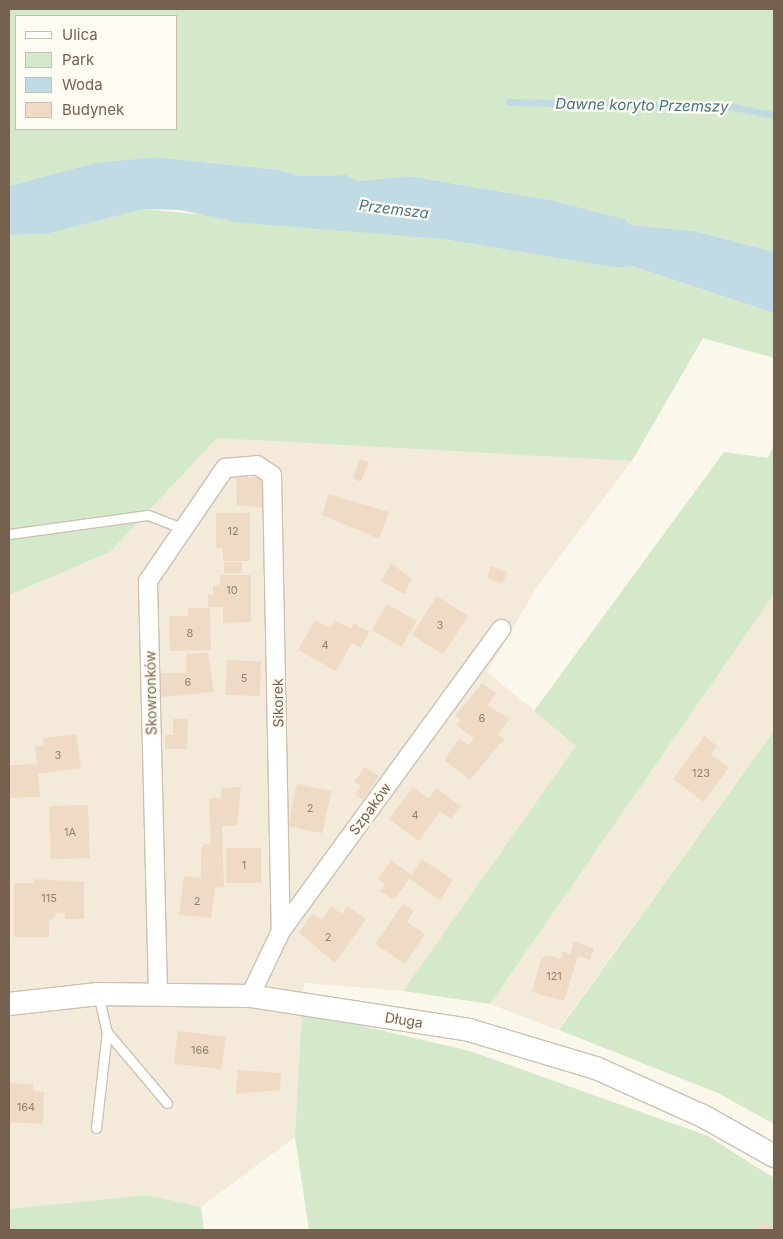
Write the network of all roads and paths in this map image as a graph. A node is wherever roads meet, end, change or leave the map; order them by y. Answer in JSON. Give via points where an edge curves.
{"nodes":[{"id":1,"x":272,"y":475,"type":"joint"},
{"id":2,"x":184,"y":529,"type":"junction"},
{"id":3,"x":9,"y":534,"type":"edge"},
{"id":4,"x":502,"y":628,"type":"dead end"},
{"id":5,"x":281,"y":931,"type":"junction"},
{"id":6,"x":158,"y":993,"type":"junction"},
{"id":7,"x":98,"y":994,"type":"junction"},
{"id":8,"x":250,"y":996,"type":"junction"},
{"id":9,"x":9,"y":1004,"type":"edge"},
{"id":10,"x":107,"y":1032,"type":"junction"},
{"id":11,"x":167,"y":1102,"type":"dead end"},
{"id":12,"x":96,"y":1128,"type":"dead end"},
{"id":13,"x":774,"y":1156,"type":"edge"}],
"edges":[{"from":1,"to":2,"type":"street","name":"Skowronków","via":[[257,465],[225,468]]},
{"from":1,"to":5,"type":"street","name":"Sikorek"},
{"from":2,"to":3,"type":"lane","via":[[148,515]]},
{"from":2,"to":6,"type":"street","name":"Skowronków","via":[[148,581]]},
{"from":4,"to":5,"type":"street","name":"Szpaków"},
{"from":5,"to":8,"type":"street","name":"Szpaków"},
{"from":6,"to":7,"type":"street","name":"Długa"},
{"from":6,"to":8,"type":"street","name":"Długa"},
{"from":7,"to":9,"type":"street","name":"Długa"},
{"from":7,"to":10,"type":"lane"},
{"from":8,"to":13,"type":"street","name":"Długa","via":[[469,1030],[536,1047],[703,1116]]},
{"from":10,"to":11,"type":"lane"},
{"from":10,"to":12,"type":"lane"}]}
